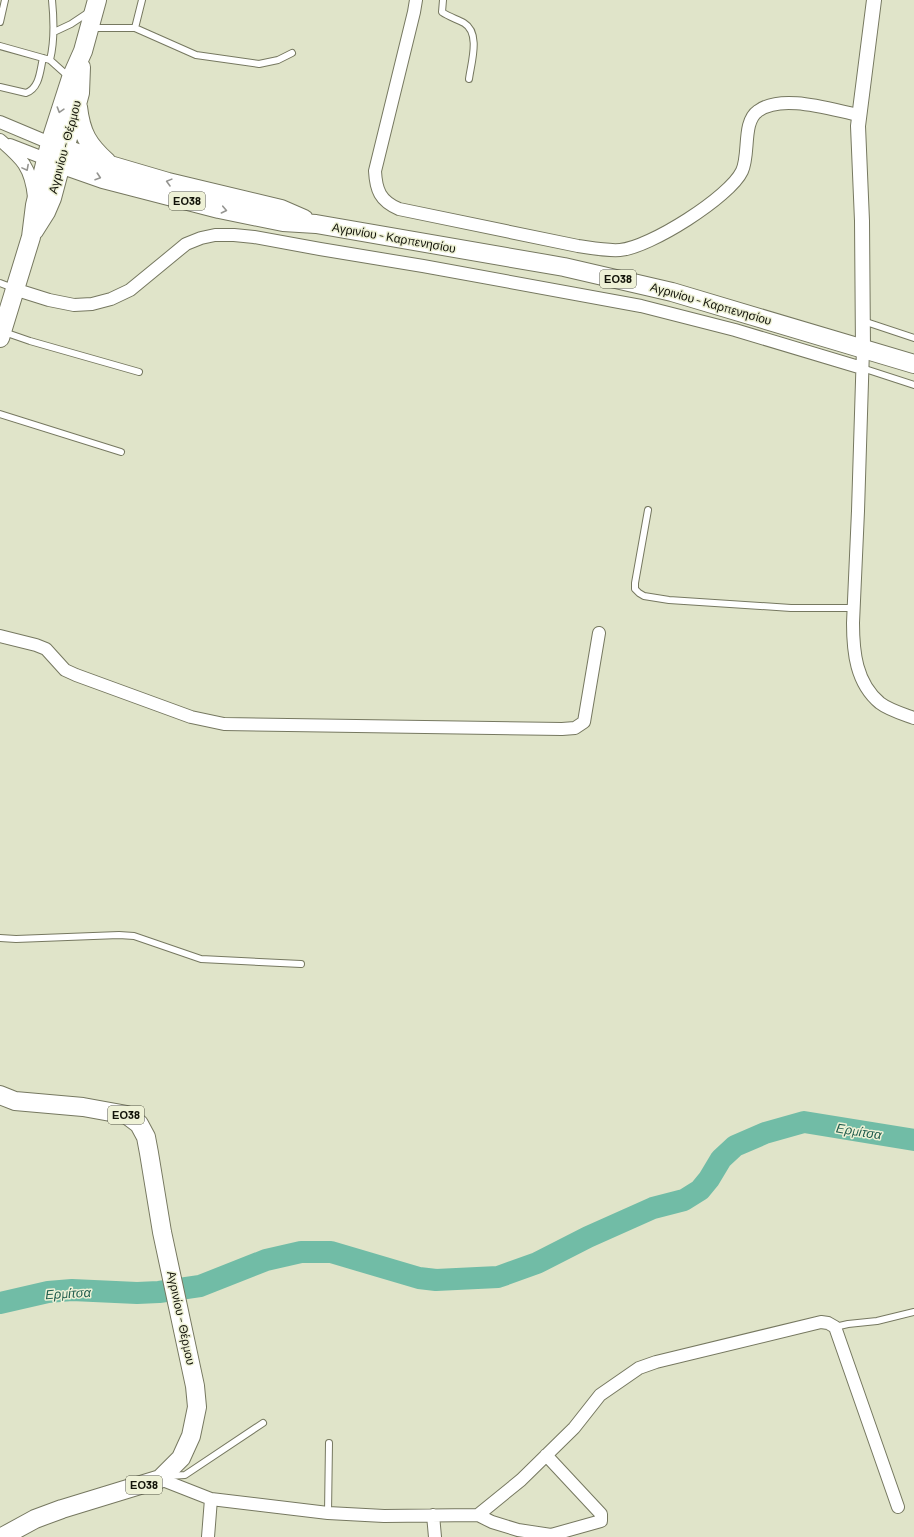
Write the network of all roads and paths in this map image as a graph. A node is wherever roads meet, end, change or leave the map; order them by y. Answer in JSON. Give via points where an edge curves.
{"nodes":[{"id":1,"x":5,"y":0,"type":"edge"},
{"id":2,"x":52,"y":0,"type":"edge"},
{"id":3,"x":142,"y":0,"type":"edge"},
{"id":4,"x":416,"y":0,"type":"edge"},
{"id":5,"x":443,"y":0,"type":"edge"},
{"id":6,"x":874,"y":0,"type":"edge"},
{"id":7,"x":96,"y":5,"type":"edge"},
{"id":8,"x":0,"y":22,"type":"edge"},
{"id":9,"x":89,"y":28,"type":"junction"},
{"id":10,"x":135,"y":28,"type":"junction"},
{"id":11,"x":54,"y":32,"type":"junction"},
{"id":12,"x":0,"y":46,"type":"edge"},
{"id":13,"x":83,"y":51,"type":"junction"},
{"id":14,"x":292,"y":53,"type":"dead end"},
{"id":15,"x":46,"y":59,"type":"junction"},
{"id":16,"x":71,"y":78,"type":"junction"},
{"id":17,"x":469,"y":79,"type":"dead end"},
{"id":18,"x":0,"y":87,"type":"edge"},
{"id":19,"x":77,"y":102,"type":"junction"},
{"id":20,"x":859,"y":115,"type":"junction"},
{"id":21,"x":0,"y":122,"type":"edge"},
{"id":22,"x":0,"y":140,"type":"edge"},
{"id":23,"x":56,"y":154,"type":"junction"},
{"id":24,"x":110,"y":165,"type":"junction"},
{"id":25,"x":35,"y":205,"type":"junction"},
{"id":26,"x":316,"y":224,"type":"junction"},
{"id":27,"x":31,"y":237,"type":"junction"},
{"id":28,"x":7,"y":286,"type":"edge"},
{"id":29,"x":863,"y":321,"type":"junction"},
{"id":30,"x":1,"y":335,"type":"edge"},
{"id":31,"x":914,"y":338,"type":"edge"},
{"id":32,"x":863,"y":349,"type":"junction"},
{"id":33,"x":914,"y":364,"type":"edge"},
{"id":34,"x":862,"y":368,"type":"junction"},
{"id":35,"x":139,"y":372,"type":"dead end"},
{"id":36,"x":914,"y":385,"type":"edge"},
{"id":37,"x":0,"y":414,"type":"edge"},
{"id":38,"x":120,"y":452,"type":"dead end"},
{"id":39,"x":648,"y":510,"type":"dead end"},
{"id":40,"x":854,"y":608,"type":"junction"},
{"id":41,"x":599,"y":633,"type":"dead end"},
{"id":42,"x":0,"y":636,"type":"edge"},
{"id":43,"x":914,"y":718,"type":"edge"},
{"id":44,"x":0,"y":938,"type":"edge"},
{"id":45,"x":300,"y":964,"type":"dead end"},
{"id":46,"x":0,"y":1095,"type":"edge"},
{"id":47,"x":914,"y":1312,"type":"edge"},
{"id":48,"x":835,"y":1327,"type":"junction"},
{"id":49,"x":263,"y":1423,"type":"dead end"},
{"id":50,"x":329,"y":1443,"type":"dead end"},
{"id":51,"x":546,"y":1455,"type":"junction"},
{"id":52,"x":163,"y":1478,"type":"junction"},
{"id":53,"x":211,"y":1499,"type":"junction"},
{"id":54,"x":898,"y":1507,"type":"dead end"},
{"id":55,"x":328,"y":1513,"type":"junction"},
{"id":56,"x":433,"y":1515,"type":"junction"},
{"id":57,"x":478,"y":1515,"type":"junction"},
{"id":58,"x":551,"y":1536,"type":"edge"},
{"id":59,"x":2,"y":1537,"type":"edge"},
{"id":60,"x":208,"y":1537,"type":"edge"},
{"id":61,"x":435,"y":1537,"type":"edge"}],
"edges":[{"from":1,"to":8,"type":"lane"},
{"from":2,"to":11,"type":"lane"},
{"from":3,"to":10,"type":"lane"},
{"from":4,"to":20,"type":"street","via":[[375,171],[376,186],[382,197],[399,209],[602,250],[636,247],[699,212],[732,185],[742,171],[749,126],[758,111],[772,105],[792,103]]},
{"from":5,"to":17,"type":"lane","via":[[442,12],[464,23],[470,28],[474,38]]},
{"from":6,"to":20,"type":"street"},
{"from":7,"to":9,"type":"main road","name":"Αγρινίου - Θέρμου","number":"ΕΟ38"},
{"from":7,"to":11,"type":"lane","via":[[71,24]]},
{"from":9,"to":10,"type":"lane"},
{"from":9,"to":13,"type":"main road","name":"Αγρινίου - Θέρμου","number":"ΕΟ38"},
{"from":10,"to":14,"type":"lane","via":[[196,55],[259,64],[278,60]]},
{"from":11,"to":15,"type":"lane"},
{"from":12,"to":15,"type":"lane"},
{"from":13,"to":16,"type":"main road","name":"Αγρινίου - Θέρμου","number":"ΕΟ38"},
{"from":13,"to":19,"type":"main road","name":"Αγρινίου - Θέρμου","number":"ΕΟ38"},
{"from":15,"to":16,"type":"lane"},
{"from":15,"to":18,"type":"lane","via":[[31,91],[26,93]]},
{"from":16,"to":23,"type":"main road","name":"Αγρινίου - Θέρμου","number":"ΕΟ38","one_way":true},
{"from":19,"to":23,"type":"main road","name":"Αγρινίου - Θέρμου","number":"ΕΟ38"},
{"from":19,"to":24,"type":"main road","number":"ΕΟ38","via":[[79,120],[85,137]]},
{"from":20,"to":29,"type":"street"},
{"from":21,"to":23,"type":"street"},
{"from":22,"to":23,"type":"street"},
{"from":22,"to":25,"type":"street","one_way":true,"via":[[21,158],[29,171]]},
{"from":23,"to":24,"type":"main road","name":"Αγρινίου - Καρπενησίου","number":"ΕΟ38"},
{"from":23,"to":25,"type":"main road","name":"Αγρινίου - Θέρμου","number":"ΕΟ38"},
{"from":23,"to":26,"type":"main road","name":"Αγρινίου - Καρπενησίου","number":"ΕΟ38","one_way":true,"via":[[159,194],[283,222]]},
{"from":23,"to":27,"type":"main road","name":"Αγρινίου - Θέρμου","number":"ΕΟ38","via":[[52,198]]},
{"from":26,"to":24,"type":"main road","name":"Αγρινίου - Καρπενησίου","number":"ΕΟ38","one_way":true,"via":[[281,209],[168,182]]},
{"from":25,"to":27,"type":"main road","name":"Αγρινίου - Θέρμου","number":"ΕΟ38"},
{"from":26,"to":32,"type":"main road","name":"Αγρινίου - Καρπενησίου","number":"ΕΟ38","via":[[564,266],[672,292]]},
{"from":27,"to":28,"type":"main road","name":"Αγρινίου - Θέρμου","number":"ΕΟ38"},
{"from":28,"to":30,"type":"main road","name":"Αγρινίου - Θέρμου","number":"ΕΟ38"},
{"from":28,"to":34,"type":"street","via":[[48,300],[74,305],[92,304],[130,290],[186,244],[215,235],[234,235],[642,306],[735,330]]},
{"from":29,"to":31,"type":"lane"},
{"from":29,"to":32,"type":"street"},
{"from":30,"to":35,"type":"lane"},
{"from":32,"to":33,"type":"main road","name":"Αγρινίου - Καρπενησίου","number":"ΕΟ38"},
{"from":32,"to":34,"type":"street"},
{"from":34,"to":36,"type":"lane"},
{"from":34,"to":40,"type":"street"},
{"from":37,"to":38,"type":"lane"},
{"from":39,"to":40,"type":"lane","via":[[635,583],[635,589],[644,596],[791,608]]},
{"from":40,"to":43,"type":"street","via":[[853,639],[857,667],[862,679],[870,693],[881,704]]},
{"from":41,"to":42,"type":"street","via":[[584,722],[575,728],[562,729],[224,724],[191,717],[76,675],[65,670],[46,649]]},
{"from":44,"to":45,"type":"lane","via":[[134,936],[201,959]]},
{"from":46,"to":52,"type":"main road","name":"Αγρινίου - Θέρμου","number":"ΕΟ38","via":[[15,1101],[83,1107],[127,1115],[139,1124],[146,1137],[162,1232],[195,1386],[197,1408],[188,1444],[181,1458]]},
{"from":47,"to":48,"type":"lane","via":[[878,1321]]},
{"from":48,"to":51,"type":"street","via":[[821,1322],[639,1368],[600,1395],[574,1428]]},
{"from":48,"to":54,"type":"street"},
{"from":49,"to":52,"type":"lane","via":[[185,1475]]},
{"from":50,"to":55,"type":"lane"},
{"from":51,"to":57,"type":"street","via":[[521,1480]]},
{"from":51,"to":58,"type":"street","via":[[602,1518],[600,1521]]},
{"from":52,"to":53,"type":"street"},
{"from":52,"to":59,"type":"main road","number":"ΕΟ38","via":[[62,1508]]},
{"from":53,"to":55,"type":"street"},
{"from":53,"to":60,"type":"street"},
{"from":55,"to":56,"type":"street"},
{"from":56,"to":57,"type":"street"},
{"from":56,"to":61,"type":"street"},
{"from":57,"to":58,"type":"street","via":[[518,1530]]}]}
